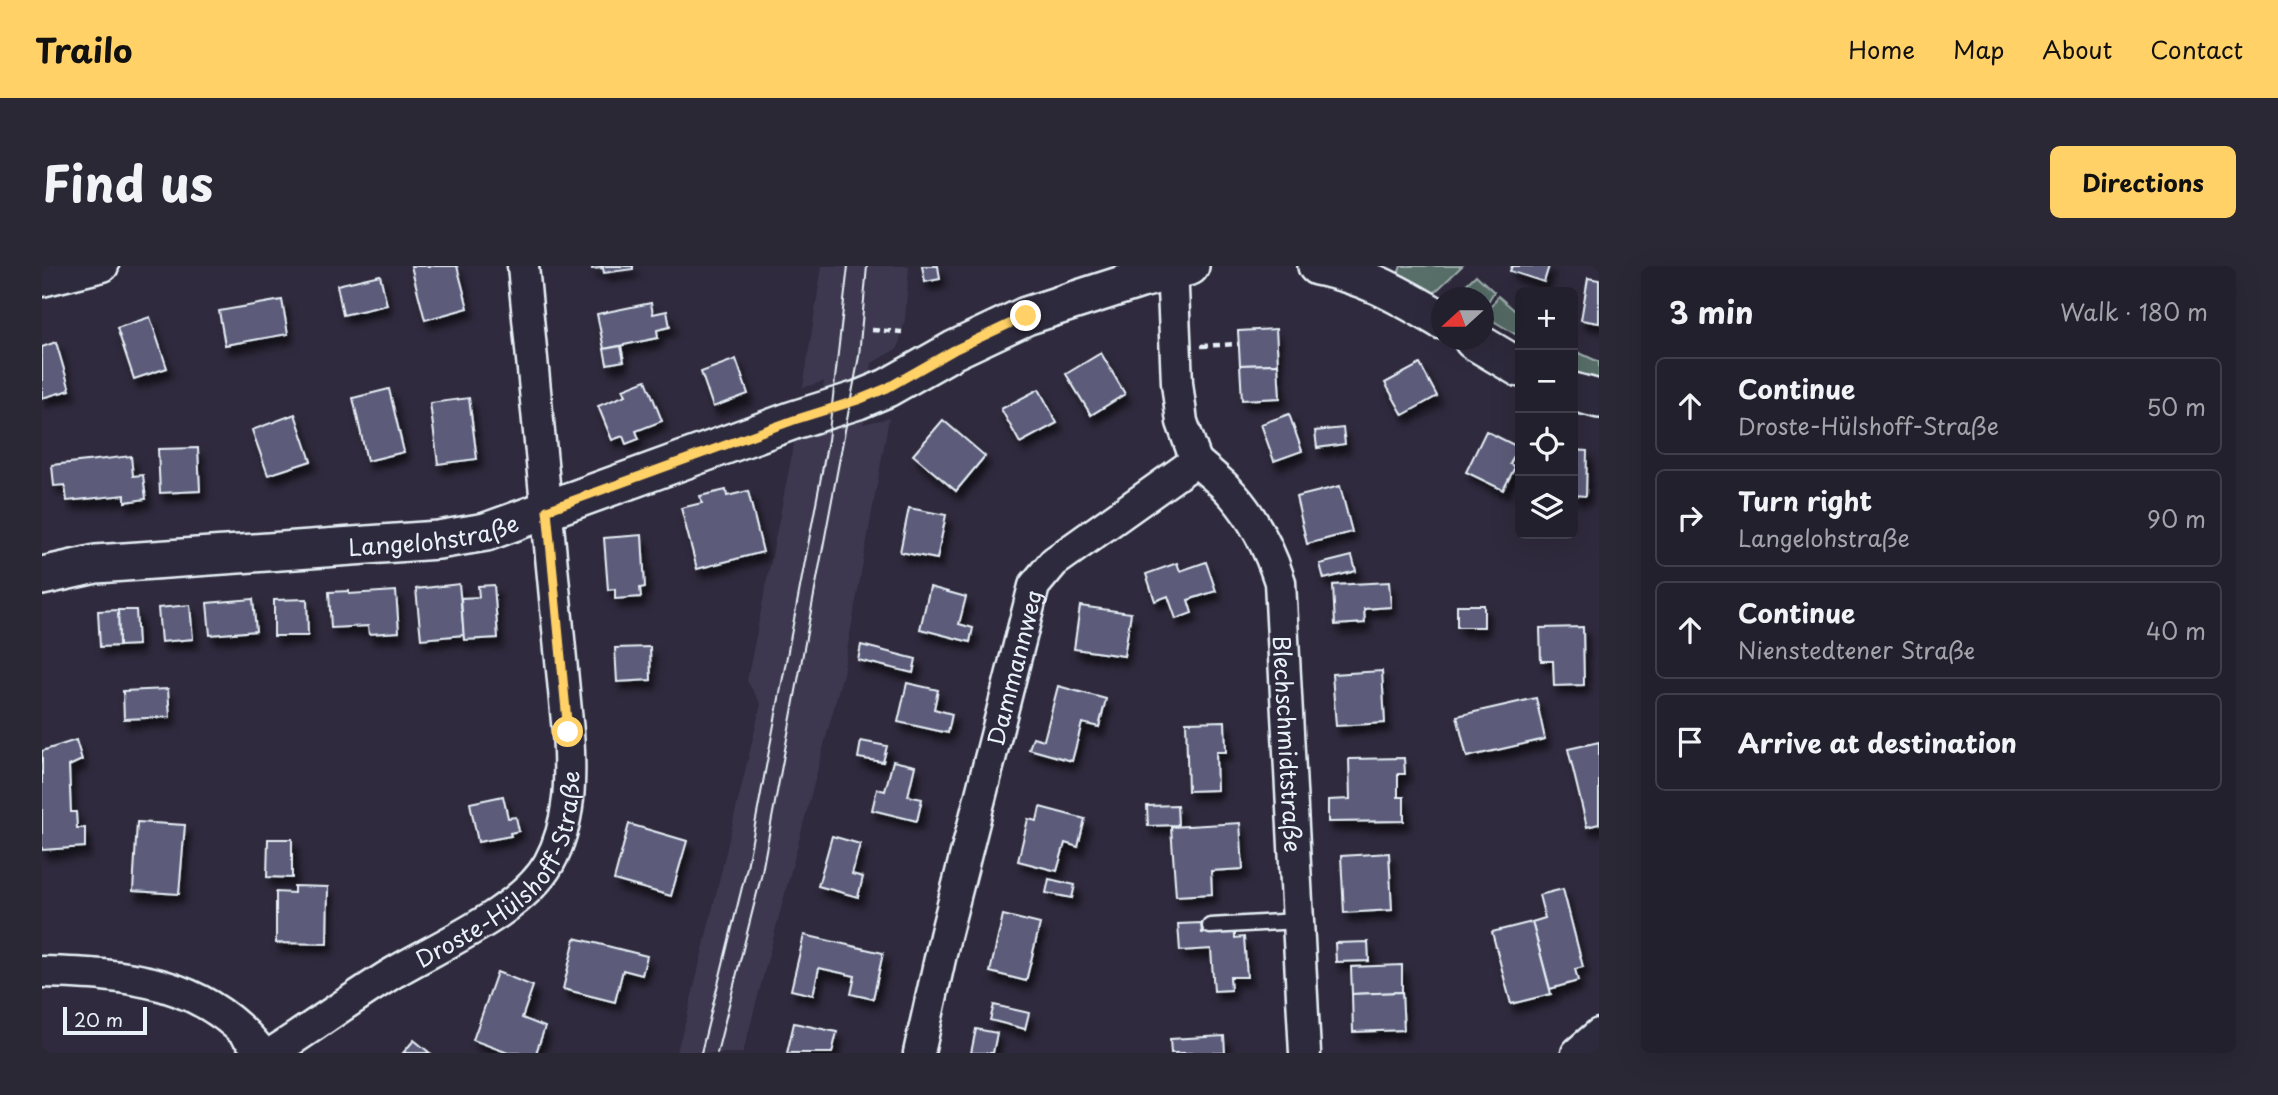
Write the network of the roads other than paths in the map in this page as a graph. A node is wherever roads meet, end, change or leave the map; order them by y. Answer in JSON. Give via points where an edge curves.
{"nodes":[{"id":1,"x":103,"y":266,"type":"edge"},
{"id":2,"x":523,"y":266,"type":"edge"},
{"id":3,"x":1317,"y":266,"type":"edge"},
{"id":4,"x":1178,"y":267,"type":"edge"},
{"id":5,"x":42,"y":281,"type":"edge"},
{"id":6,"x":1431,"y":314,"type":"edge"},
{"id":7,"x":1490,"y":350,"type":"edge"},
{"id":8,"x":1515,"y":365,"type":"edge"},
{"id":9,"x":1578,"y":393,"type":"edge"},
{"id":10,"x":1599,"y":399,"type":"edge"},
{"id":11,"x":1196,"y":461,"type":"junction"},
{"id":12,"x":547,"y":510,"type":"junction"},
{"id":13,"x":42,"y":576,"type":"edge"},
{"id":14,"x":1298,"y":921,"type":"junction"},
{"id":15,"x":1210,"y":926,"type":"dead end"},
{"id":16,"x":42,"y":972,"type":"edge"},
{"id":17,"x":1599,"y":1034,"type":"edge"},
{"id":18,"x":262,"y":1053,"type":"edge"},
{"id":19,"x":272,"y":1053,"type":"edge"},
{"id":20,"x":919,"y":1053,"type":"edge"},
{"id":21,"x":1304,"y":1053,"type":"edge"},
{"id":22,"x":1577,"y":1053,"type":"edge"}],
"edges":[{"from":1,"to":5,"type":"street"},
{"from":2,"to":12,"type":"street","name":"Droste-Hülshoff-Straße"},
{"from":3,"to":6,"type":"street","via":[[1384,286]]},
{"from":4,"to":11,"type":"street","via":[[1177,383],[1182,422]]},
{"from":4,"to":12,"type":"street","name":"Langelohstraße","via":[[1026,316],[887,388]]},
{"from":7,"to":8,"type":"street"},
{"from":9,"to":10,"type":"street"},
{"from":11,"to":14,"type":"street","name":"Blechschmidtstraße","via":[[1248,516],[1272,557],[1280,582]]},
{"from":11,"to":20,"type":"street","name":"Dammannweg","via":[[1054,562],[1034,586],[944,936]]},
{"from":12,"to":13,"type":"street","name":"Langelohstraße","via":[[463,537],[96,564]]},
{"from":12,"to":19,"type":"street","name":"Droste-Hülshoff-Straße","via":[[570,760],[560,840],[548,864],[509,906],[391,975]]},
{"from":14,"to":15,"type":"lane"},
{"from":14,"to":21,"type":"street","name":"Blechschmidtstraße"},
{"from":16,"to":18,"type":"street","via":[[120,978],[195,996],[249,1035]]},
{"from":17,"to":22,"type":"street"}]}
